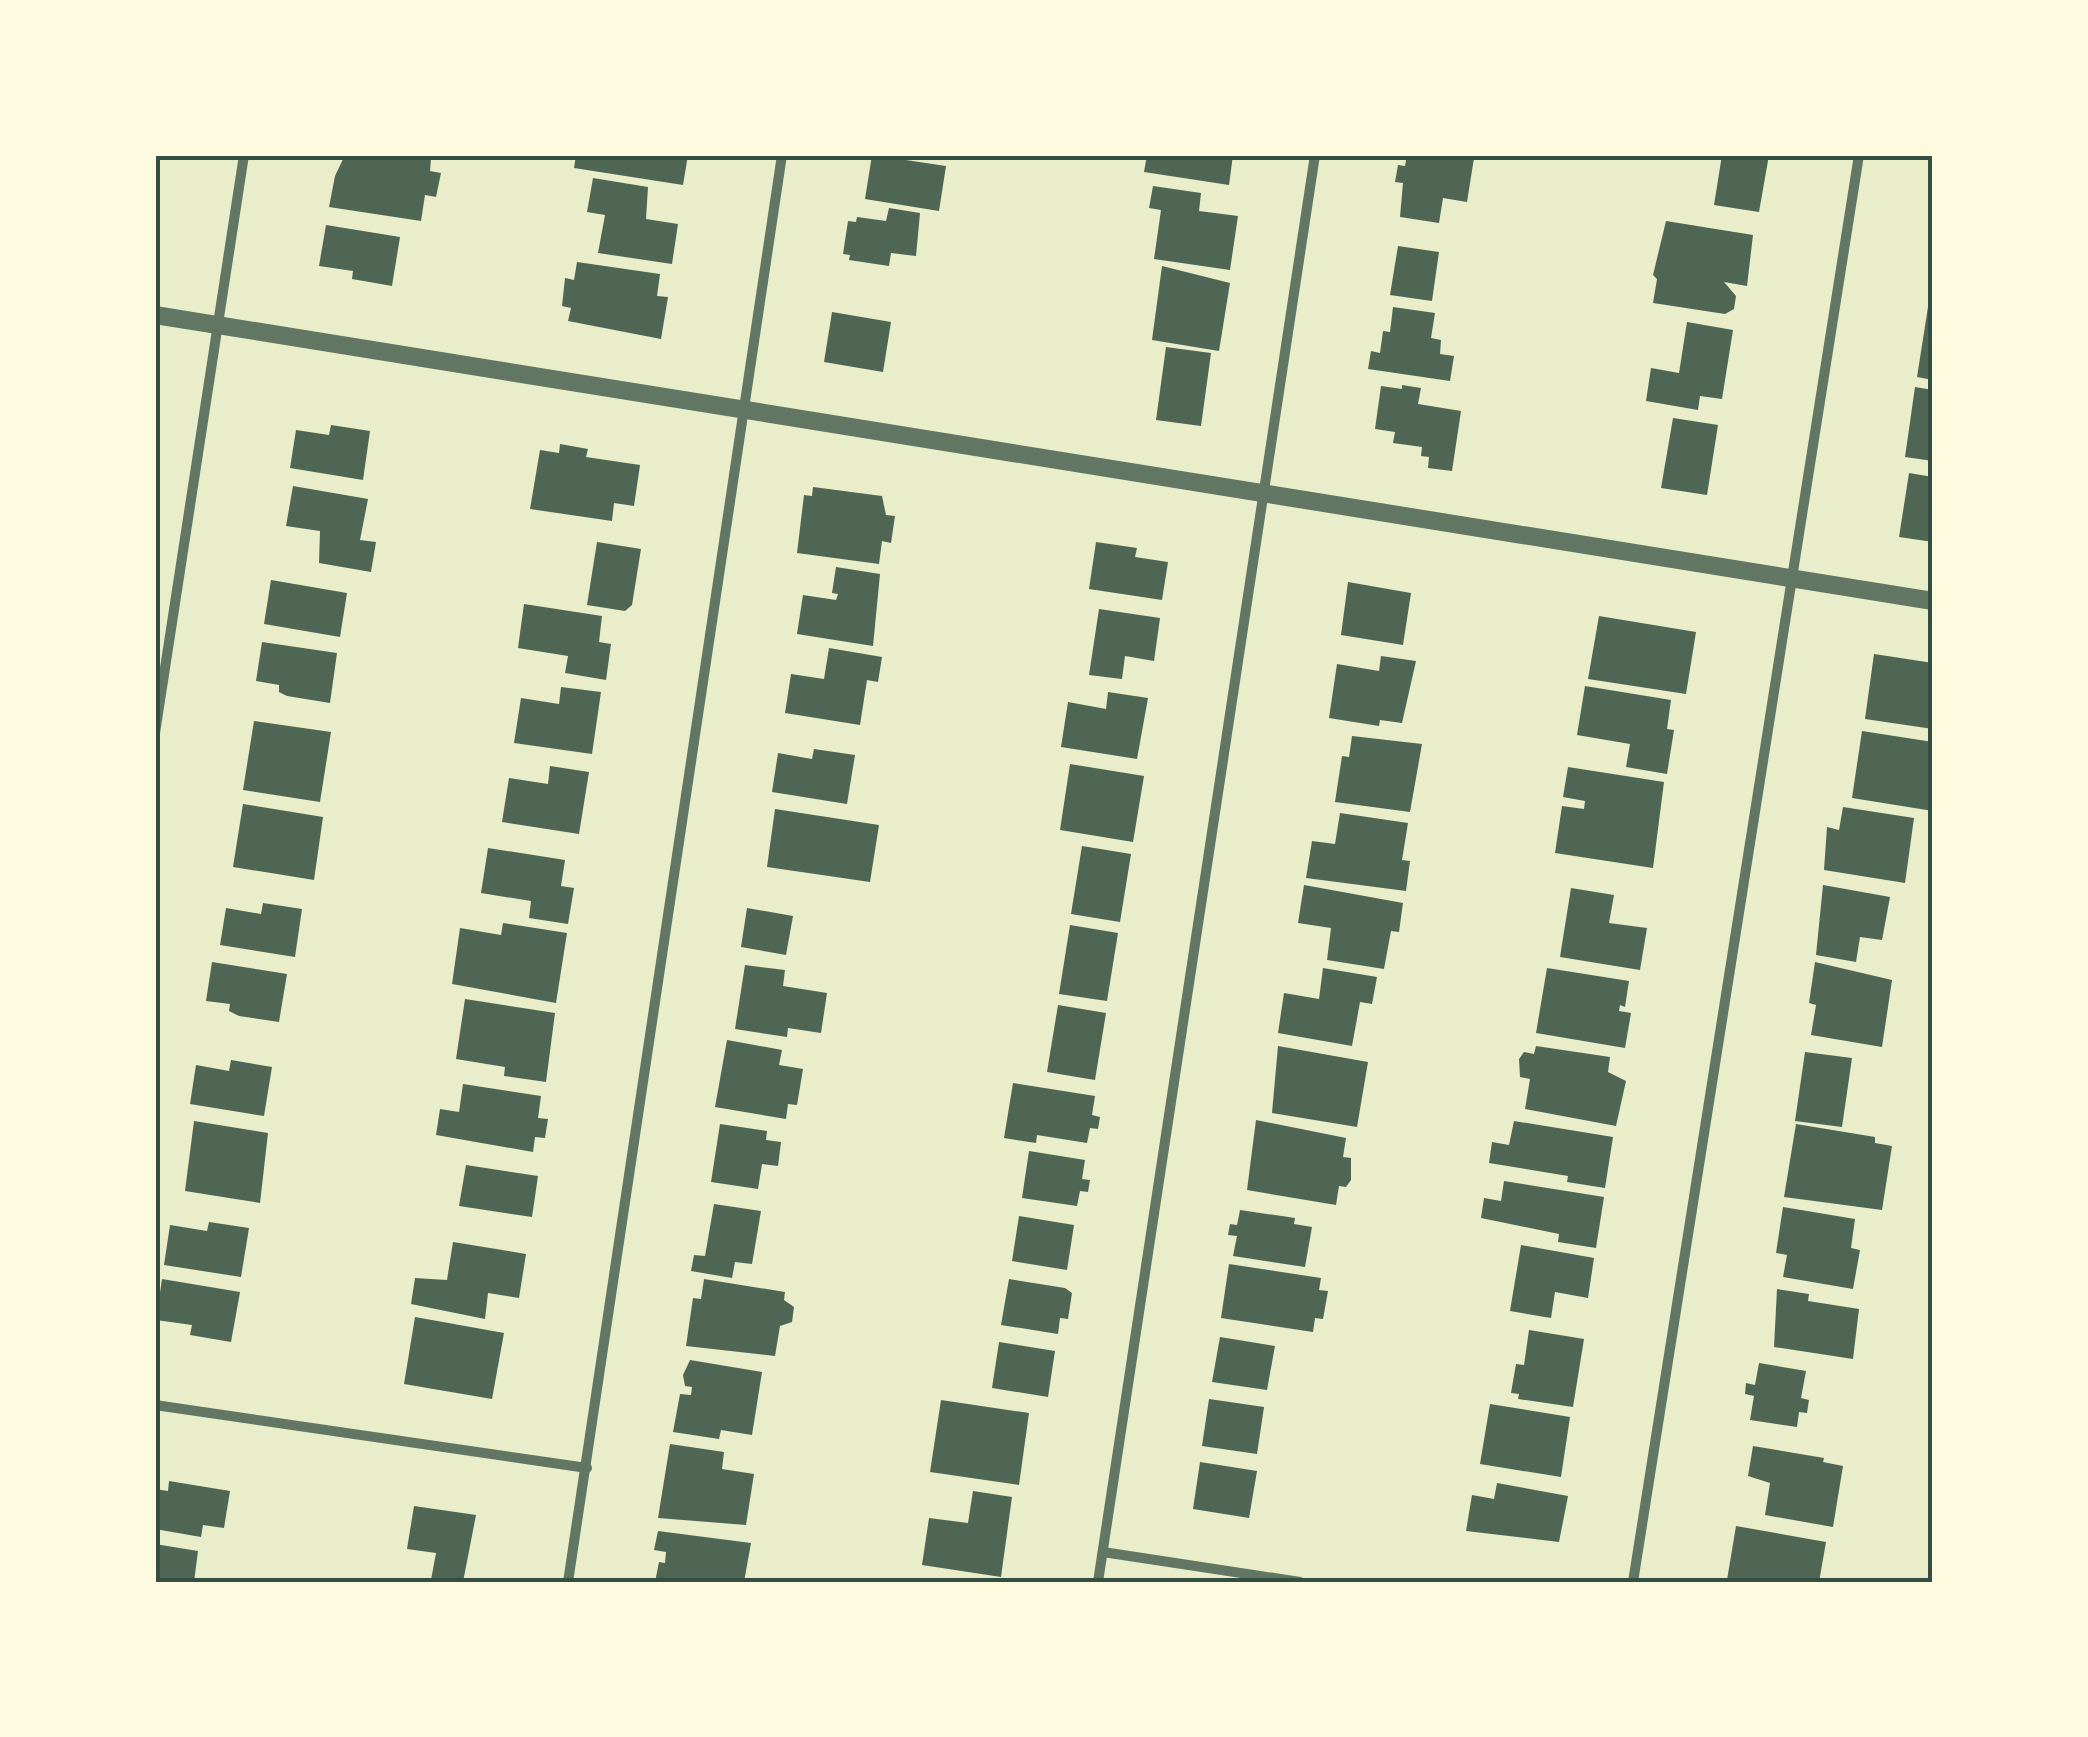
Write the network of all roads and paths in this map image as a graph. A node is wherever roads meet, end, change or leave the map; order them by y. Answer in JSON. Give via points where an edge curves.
{"nodes":[{"id":1,"x":244,"y":155,"type":"edge"},
{"id":2,"x":782,"y":155,"type":"edge"},
{"id":3,"x":1315,"y":155,"type":"edge"},
{"id":4,"x":1859,"y":155,"type":"edge"},
{"id":5,"x":155,"y":315,"type":"edge"},
{"id":6,"x":219,"y":325,"type":"junction"},
{"id":7,"x":744,"y":408,"type":"junction"},
{"id":8,"x":1261,"y":496,"type":"junction"},
{"id":9,"x":1793,"y":580,"type":"junction"},
{"id":10,"x":1933,"y":601,"type":"edge"},
{"id":11,"x":155,"y":733,"type":"edge"},
{"id":12,"x":155,"y":1405,"type":"edge"},
{"id":13,"x":586,"y":1468,"type":"junction"},
{"id":14,"x":1103,"y":1552,"type":"junction"},
{"id":15,"x":568,"y":1582,"type":"edge"},
{"id":16,"x":1098,"y":1582,"type":"edge"},
{"id":17,"x":1300,"y":1582,"type":"edge"},
{"id":18,"x":1633,"y":1582,"type":"edge"}],
"edges":[{"from":1,"to":6,"type":"street"},
{"from":2,"to":7,"type":"street"},
{"from":3,"to":8,"type":"street"},
{"from":4,"to":9,"type":"street"},
{"from":5,"to":6,"type":"street"},
{"from":6,"to":7,"type":"street"},
{"from":6,"to":11,"type":"street"},
{"from":7,"to":8,"type":"street"},
{"from":7,"to":13,"type":"street"},
{"from":8,"to":9,"type":"street"},
{"from":8,"to":14,"type":"street"},
{"from":9,"to":10,"type":"street"},
{"from":9,"to":18,"type":"street"},
{"from":12,"to":13,"type":"street"},
{"from":13,"to":15,"type":"street"},
{"from":14,"to":16,"type":"street"},
{"from":14,"to":17,"type":"street"}]}
